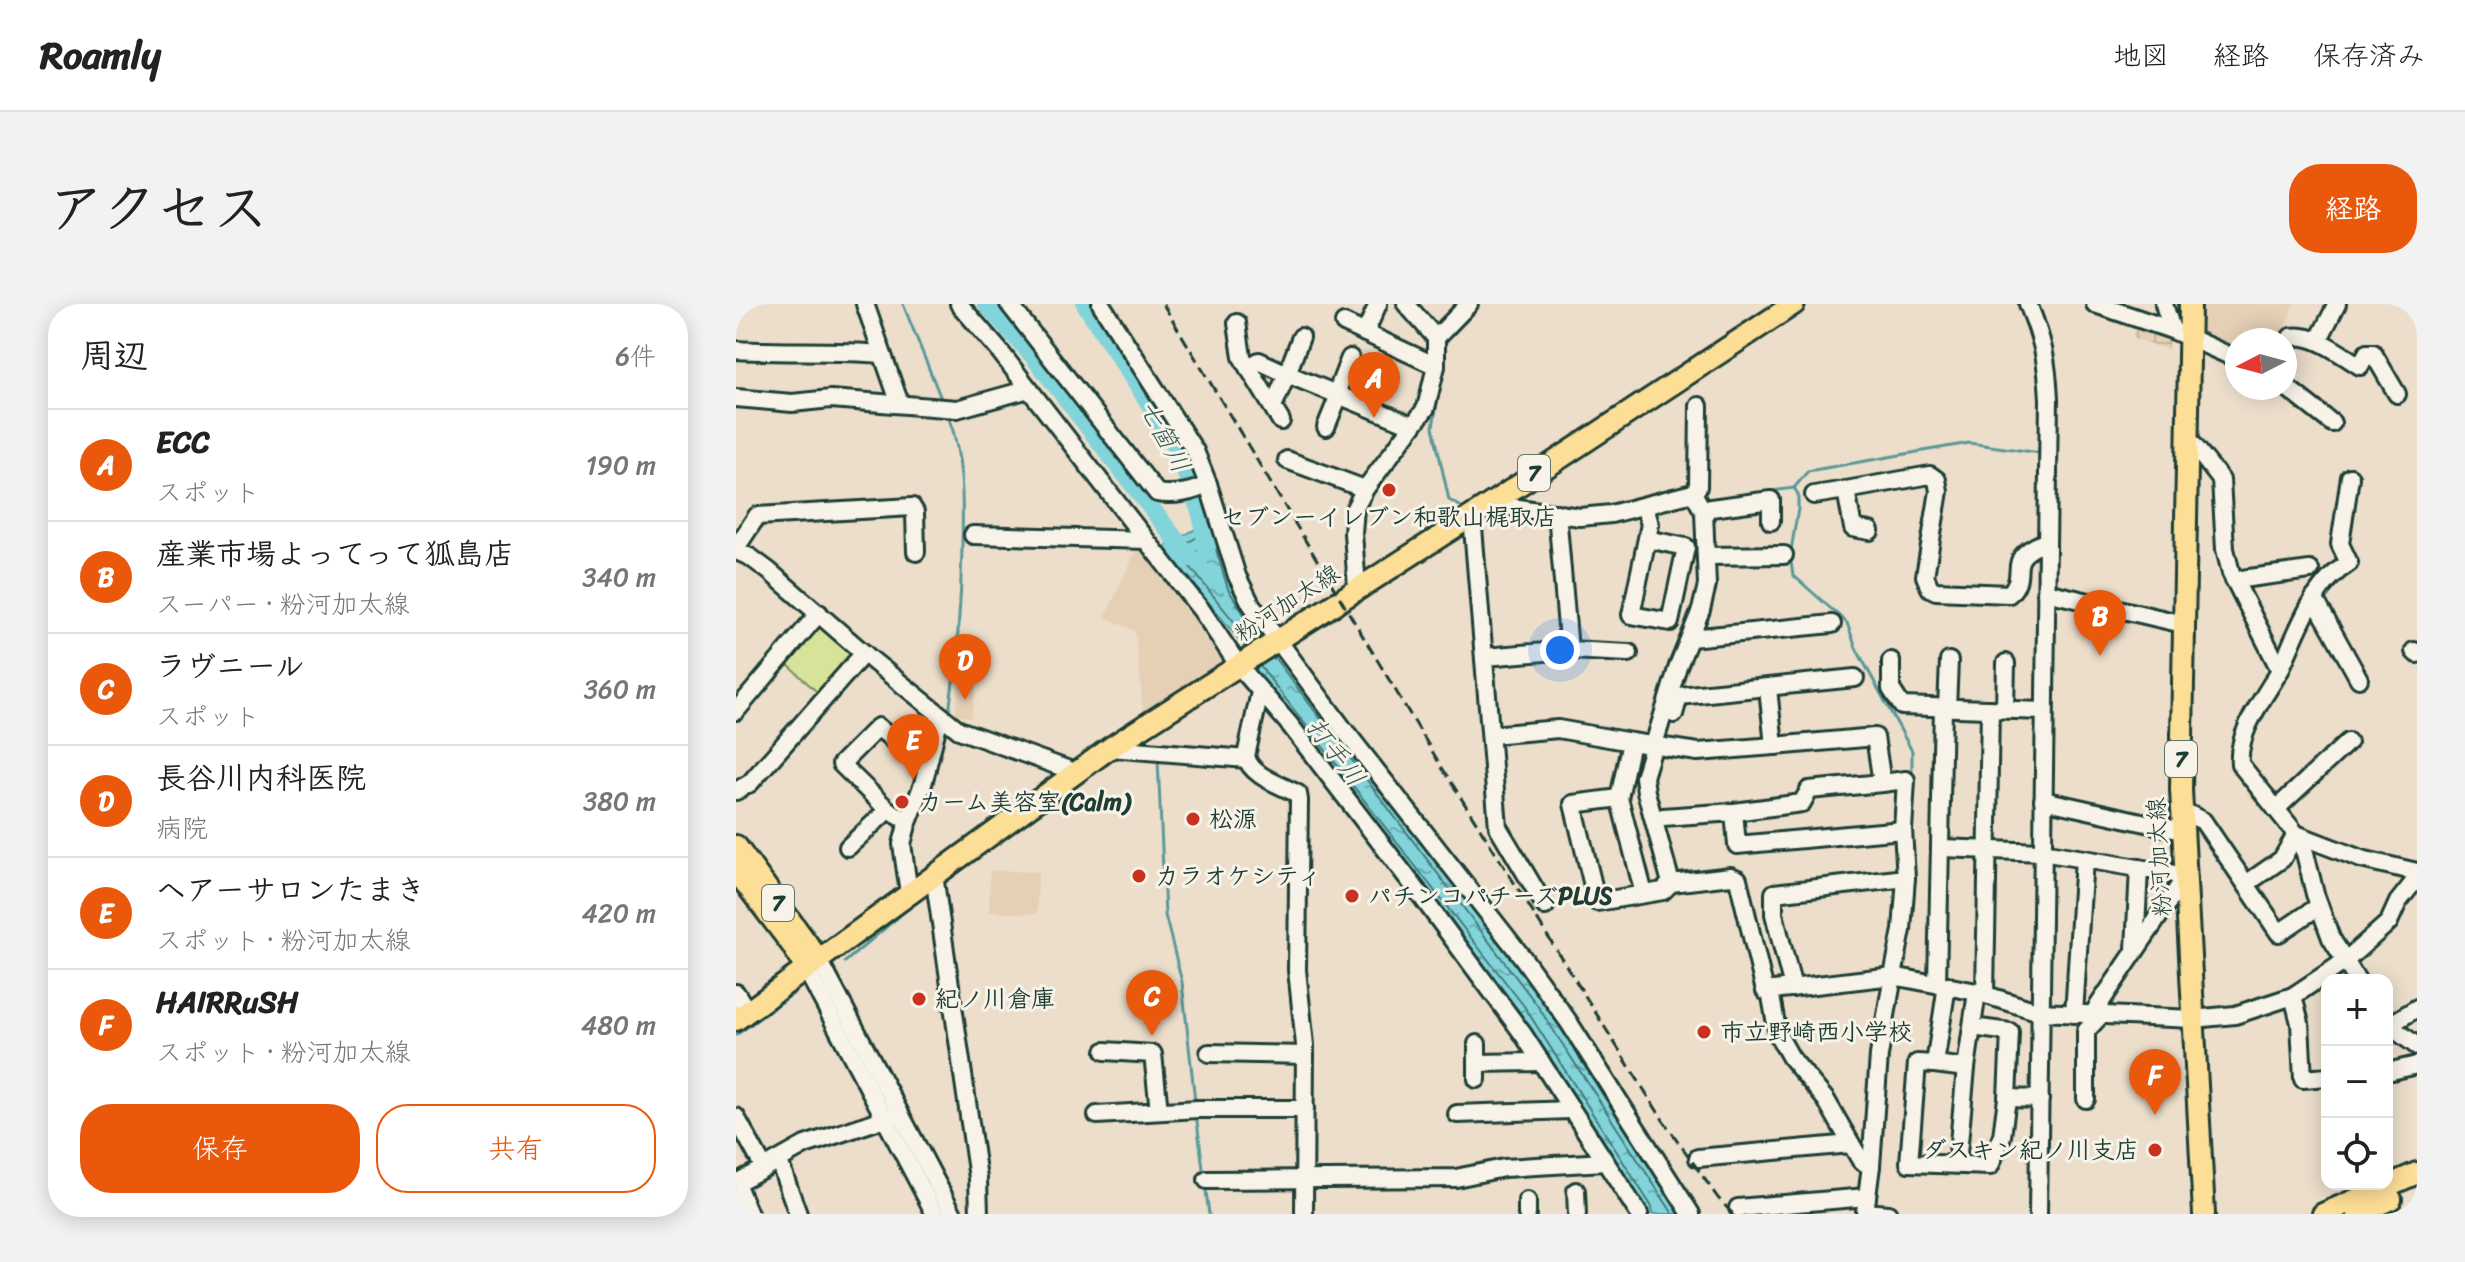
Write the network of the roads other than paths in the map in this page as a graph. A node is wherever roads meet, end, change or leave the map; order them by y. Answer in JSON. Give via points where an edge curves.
{"nodes":[{"id":1,"x":865,"y":304,"type":"edge"},
{"id":2,"x":959,"y":304,"type":"edge"},
{"id":3,"x":1009,"y":304,"type":"edge"},
{"id":4,"x":1101,"y":304,"type":"edge"},
{"id":5,"x":1378,"y":304,"type":"edge"},
{"id":6,"x":1406,"y":304,"type":"edge"},
{"id":7,"x":1794,"y":304,"type":"edge"},
{"id":8,"x":2028,"y":304,"type":"edge"},
{"id":9,"x":2095,"y":304,"type":"edge"},
{"id":10,"x":2164,"y":304,"type":"edge"},
{"id":11,"x":2190,"y":304,"type":"edge"},
{"id":12,"x":2337,"y":304,"type":"edge"},
{"id":13,"x":1461,"y":307,"type":"edge"},
{"id":14,"x":1237,"y":323,"type":"dead end"},
{"id":15,"x":1344,"y":323,"type":"dead end"},
{"id":16,"x":1365,"y":333,"type":"junction"},
{"id":17,"x":2180,"y":333,"type":"junction"},
{"id":18,"x":1440,"y":335,"type":"junction"},
{"id":19,"x":2297,"y":336,"type":"edge"},
{"id":20,"x":1301,"y":337,"type":"dead end"},
{"id":21,"x":2318,"y":341,"type":"junction"},
{"id":22,"x":736,"y":350,"type":"edge"},
{"id":23,"x":882,"y":354,"type":"junction"},
{"id":24,"x":2225,"y":354,"type":"edge"},
{"id":25,"x":1350,"y":358,"type":"dead end"},
{"id":26,"x":1436,"y":366,"type":"junction"},
{"id":27,"x":1248,"y":368,"type":"junction"},
{"id":28,"x":1287,"y":374,"type":"junction"},
{"id":29,"x":1029,"y":389,"type":"junction"},
{"id":30,"x":1337,"y":394,"type":"junction"},
{"id":31,"x":2397,"y":394,"type":"dead end"},
{"id":32,"x":2297,"y":395,"type":"edge"},
{"id":33,"x":736,"y":398,"type":"edge"},
{"id":34,"x":900,"y":404,"type":"junction"},
{"id":35,"x":1699,"y":406,"type":"dead end"},
{"id":36,"x":2332,"y":423,"type":"dead end"},
{"id":37,"x":1412,"y":425,"type":"junction"},
{"id":38,"x":1326,"y":427,"type":"dead end"},
{"id":39,"x":2188,"y":438,"type":"junction"},
{"id":40,"x":1287,"y":460,"type":"dead end"},
{"id":41,"x":2350,"y":477,"type":"dead end"},
{"id":42,"x":1205,"y":486,"type":"junction"},
{"id":43,"x":1365,"y":489,"type":"junction"},
{"id":44,"x":1846,"y":490,"type":"junction"},
{"id":45,"x":1814,"y":495,"type":"dead end"},
{"id":46,"x":1493,"y":501,"type":"junction"},
{"id":47,"x":1698,"y":502,"type":"junction"},
{"id":48,"x":1646,"y":510,"type":"junction"},
{"id":49,"x":1472,"y":516,"type":"junction"},
{"id":50,"x":1557,"y":518,"type":"junction"},
{"id":51,"x":1771,"y":521,"type":"dead end"},
{"id":52,"x":1870,"y":531,"type":"dead end"},
{"id":53,"x":973,"y":535,"type":"dead end"},
{"id":54,"x":1647,"y":539,"type":"junction"},
{"id":55,"x":1146,"y":540,"type":"junction"},
{"id":56,"x":2045,"y":542,"type":"junction"},
{"id":57,"x":736,"y":549,"type":"edge"},
{"id":58,"x":916,"y":552,"type":"dead end"},
{"id":59,"x":1784,"y":555,"type":"dead end"},
{"id":60,"x":1707,"y":556,"type":"junction"},
{"id":61,"x":2310,"y":570,"type":"dead end"},
{"id":62,"x":2234,"y":580,"type":"junction"},
{"id":63,"x":1357,"y":588,"type":"junction"},
{"id":64,"x":2046,"y":592,"type":"junction"},
{"id":65,"x":2314,"y":598,"type":"junction"},
{"id":66,"x":819,"y":613,"type":"junction"},
{"id":67,"x":1832,"y":624,"type":"dead end"},
{"id":68,"x":2183,"y":624,"type":"junction"},
{"id":69,"x":1690,"y":638,"type":"junction"},
{"id":70,"x":1276,"y":642,"type":"junction"},
{"id":71,"x":1569,"y":650,"type":"junction"},
{"id":72,"x":864,"y":653,"type":"junction"},
{"id":73,"x":1629,"y":653,"type":"dead end"},
{"id":74,"x":1485,"y":657,"type":"junction"},
{"id":75,"x":1891,"y":661,"type":"dead end"},
{"id":76,"x":1949,"y":661,"type":"dead end"},
{"id":77,"x":2006,"y":663,"type":"dead end"},
{"id":78,"x":1241,"y":665,"type":"junction"},
{"id":79,"x":2280,"y":670,"type":"junction"},
{"id":80,"x":1855,"y":678,"type":"dead end"},
{"id":81,"x":2359,"y":679,"type":"dead end"},
{"id":82,"x":1768,"y":688,"type":"junction"},
{"id":83,"x":1260,"y":692,"type":"junction"},
{"id":84,"x":1945,"y":708,"type":"junction"},
{"id":85,"x":1997,"y":709,"type":"junction"},
{"id":86,"x":736,"y":711,"type":"edge"},
{"id":87,"x":2044,"y":711,"type":"junction"},
{"id":88,"x":944,"y":719,"type":"junction"},
{"id":89,"x":1491,"y":735,"type":"junction"},
{"id":90,"x":1631,"y":742,"type":"junction"},
{"id":91,"x":2348,"y":742,"type":"dead end"},
{"id":92,"x":1660,"y":746,"type":"junction"},
{"id":93,"x":1774,"y":746,"type":"junction"},
{"id":94,"x":1110,"y":748,"type":"junction"},
{"id":95,"x":1247,"y":759,"type":"junction"},
{"id":96,"x":927,"y":769,"type":"junction"},
{"id":97,"x":1075,"y":772,"type":"junction"},
{"id":98,"x":1882,"y":783,"type":"junction"},
{"id":99,"x":736,"y":791,"type":"edge"},
{"id":100,"x":1619,"y":798,"type":"junction"},
{"id":101,"x":2043,"y":800,"type":"junction"},
{"id":102,"x":2276,"y":809,"type":"junction"},
{"id":103,"x":888,"y":810,"type":"junction"},
{"id":104,"x":2181,"y":810,"type":"junction"},
{"id":105,"x":1734,"y":812,"type":"junction"},
{"id":106,"x":1663,"y":817,"type":"dead end"},
{"id":107,"x":908,"y":821,"type":"junction"},
{"id":108,"x":1903,"y":830,"type":"junction"},
{"id":109,"x":2182,"y":831,"type":"junction"},
{"id":110,"x":2296,"y":834,"type":"junction"},
{"id":111,"x":736,"y":846,"type":"edge"},
{"id":112,"x":848,"y":847,"type":"dead end"},
{"id":113,"x":1942,"y":848,"type":"junction"},
{"id":114,"x":1988,"y":848,"type":"junction"},
{"id":115,"x":2042,"y":852,"type":"junction"},
{"id":116,"x":2084,"y":859,"type":"junction"},
{"id":117,"x":2139,"y":868,"type":"junction"},
{"id":118,"x":736,"y":871,"type":"edge"},
{"id":119,"x":934,"y":875,"type":"junction"},
{"id":120,"x":2417,"y":875,"type":"edge"},
{"id":121,"x":2186,"y":876,"type":"junction"},
{"id":122,"x":1906,"y":878,"type":"junction"},
{"id":123,"x":1671,"y":883,"type":"junction"},
{"id":124,"x":2246,"y":884,"type":"junction"},
{"id":125,"x":909,"y":893,"type":"junction"},
{"id":126,"x":1644,"y":894,"type":"junction"},
{"id":127,"x":1545,"y":906,"type":"dead end"},
{"id":128,"x":2319,"y":906,"type":"junction"},
{"id":129,"x":2135,"y":951,"type":"junction"},
{"id":130,"x":2344,"y":962,"type":"junction"},
{"id":131,"x":812,"y":964,"type":"junction"},
{"id":132,"x":2353,"y":974,"type":"edge"},
{"id":133,"x":1893,"y":976,"type":"junction"},
{"id":134,"x":1942,"y":984,"type":"junction"},
{"id":135,"x":1793,"y":988,"type":"junction"},
{"id":136,"x":1770,"y":991,"type":"junction"},
{"id":137,"x":736,"y":993,"type":"edge"},
{"id":138,"x":1981,"y":993,"type":"junction"},
{"id":139,"x":2293,"y":996,"type":"junction"},
{"id":140,"x":2417,"y":1008,"type":"edge"},
{"id":141,"x":2040,"y":1012,"type":"junction"},
{"id":142,"x":2074,"y":1014,"type":"junction"},
{"id":143,"x":742,"y":1016,"type":"edge"},
{"id":144,"x":2096,"y":1016,"type":"junction"},
{"id":145,"x":2193,"y":1019,"type":"junction"},
{"id":146,"x":2393,"y":1019,"type":"edge"},
{"id":147,"x":2393,"y":1024,"type":"edge"},
{"id":148,"x":1972,"y":1027,"type":"junction"},
{"id":149,"x":2415,"y":1042,"type":"edge"},
{"id":150,"x":1477,"y":1044,"type":"dead end"},
{"id":151,"x":1105,"y":1051,"type":"dead end"},
{"id":152,"x":1209,"y":1053,"type":"dead end"},
{"id":153,"x":1305,"y":1055,"type":"junction"},
{"id":154,"x":1541,"y":1062,"type":"junction"},
{"id":155,"x":1935,"y":1064,"type":"junction"},
{"id":156,"x":2417,"y":1065,"type":"edge"},
{"id":157,"x":1966,"y":1068,"type":"junction"},
{"id":158,"x":2393,"y":1071,"type":"edge"},
{"id":159,"x":2321,"y":1078,"type":"edge"},
{"id":160,"x":2007,"y":1098,"type":"junction"},
{"id":161,"x":2040,"y":1099,"type":"junction"},
{"id":162,"x":2086,"y":1099,"type":"dead end"},
{"id":163,"x":1305,"y":1109,"type":"junction"},
{"id":164,"x":1571,"y":1110,"type":"junction"},
{"id":165,"x":1159,"y":1111,"type":"junction"},
{"id":166,"x":1457,"y":1114,"type":"dead end"},
{"id":167,"x":1097,"y":1115,"type":"dead end"},
{"id":168,"x":892,"y":1116,"type":"junction"},
{"id":169,"x":736,"y":1117,"type":"edge"},
{"id":170,"x":1851,"y":1144,"type":"junction"},
{"id":171,"x":1698,"y":1158,"type":"dead end"},
{"id":172,"x":1605,"y":1162,"type":"junction"},
{"id":173,"x":1957,"y":1164,"type":"junction"},
{"id":174,"x":772,"y":1165,"type":"junction"},
{"id":175,"x":1871,"y":1166,"type":"junction"},
{"id":176,"x":2417,"y":1173,"type":"edge"},
{"id":177,"x":1207,"y":1180,"type":"dead end"},
{"id":178,"x":1304,"y":1181,"type":"junction"},
{"id":179,"x":2417,"y":1187,"type":"edge"},
{"id":180,"x":1576,"y":1191,"type":"dead end"},
{"id":181,"x":1738,"y":1208,"type":"dead end"},
{"id":182,"x":1865,"y":1208,"type":"edge"},
{"id":183,"x":2364,"y":1213,"type":"edge"},
{"id":184,"x":749,"y":1214,"type":"edge"},
{"id":185,"x":798,"y":1214,"type":"edge"},
{"id":186,"x":935,"y":1214,"type":"edge"},
{"id":187,"x":953,"y":1214,"type":"edge"},
{"id":188,"x":979,"y":1214,"type":"edge"},
{"id":189,"x":1304,"y":1214,"type":"edge"},
{"id":190,"x":1577,"y":1214,"type":"edge"},
{"id":191,"x":1639,"y":1214,"type":"edge"},
{"id":192,"x":1691,"y":1214,"type":"edge"},
{"id":193,"x":1888,"y":1214,"type":"edge"},
{"id":194,"x":2038,"y":1214,"type":"edge"},
{"id":195,"x":2204,"y":1214,"type":"edge"},
{"id":196,"x":2323,"y":1214,"type":"edge"}],
"edges":[{"from":1,"to":23,"type":"street"},
{"from":2,"to":29,"type":"street"},
{"from":3,"to":42,"type":"street","via":[[1157,493]]},
{"from":4,"to":42,"type":"street","via":[[1195,451]]},
{"from":5,"to":16,"type":"street"},
{"from":6,"to":18,"type":"street"},
{"from":7,"to":46,"type":"main road","name":"粉河加太線","number":"7"},
{"from":8,"to":56,"type":"street","via":[[2047,360]]},
{"from":9,"to":17,"type":"street"},
{"from":10,"to":17,"type":"street"},
{"from":11,"to":17,"type":"main road","name":"粉河加太線","number":"7"},
{"from":12,"to":21,"type":"street"},
{"from":13,"to":18,"type":"street"},
{"from":14,"to":27,"type":"street"},
{"from":15,"to":16,"type":"street"},
{"from":16,"to":26,"type":"street"},
{"from":17,"to":24,"type":"street"},
{"from":17,"to":39,"type":"main road","name":"粉河加太線","number":"7"},
{"from":18,"to":26,"type":"street"},
{"from":19,"to":21,"type":"street"},
{"from":20,"to":28,"type":"street"},
{"from":21,"to":31,"type":"street","via":[[2360,366],[2367,353],[2373,353]]},
{"from":22,"to":23,"type":"street"},
{"from":23,"to":34,"type":"street"},
{"from":25,"to":30,"type":"street"},
{"from":26,"to":37,"type":"street","via":[[1429,402]]},
{"from":27,"to":28,"type":"street","via":[[1259,361]]},
{"from":27,"to":28,"type":"street","via":[[1277,414]]},
{"from":28,"to":30,"type":"street"},
{"from":29,"to":34,"type":"street","via":[[957,409]]},
{"from":29,"to":55,"type":"street"},
{"from":30,"to":37,"type":"street"},
{"from":30,"to":38,"type":"street"},
{"from":32,"to":36,"type":"street"},
{"from":33,"to":34,"type":"street"},
{"from":35,"to":47,"type":"street"},
{"from":37,"to":43,"type":"street"},
{"from":39,"to":62,"type":"street","via":[[2221,480],[2225,549]]},
{"from":39,"to":68,"type":"main road","name":"粉河加太線","number":"7"},
{"from":40,"to":43,"type":"street"},
{"from":41,"to":65,"type":"street","via":[[2340,544],[2349,563],[2334,572]]},
{"from":42,"to":70,"type":"street","via":[[1237,576]]},
{"from":43,"to":63,"type":"street","via":[[1355,508]]},
{"from":44,"to":45,"type":"street"},
{"from":44,"to":52,"type":"street","via":[[1853,528]]},
{"from":44,"to":56,"type":"street","via":[[1930,475],[1937,480],[1925,576],[1936,591],[2009,594],[2016,586],[2019,561],[2027,550]]},
{"from":46,"to":49,"type":"main road","name":"粉河加太線","number":"7"},
{"from":46,"to":50,"type":"street"},
{"from":47,"to":48,"type":"street"},
{"from":47,"to":51,"type":"street","via":[[1711,508],[1771,500]]},
{"from":47,"to":60,"type":"street"},
{"from":48,"to":50,"type":"street"},
{"from":48,"to":54,"type":"street"},
{"from":49,"to":63,"type":"main road","name":"粉河加太線","number":"7"},
{"from":49,"to":74,"type":"street"},
{"from":50,"to":71,"type":"street"},
{"from":53,"to":55,"type":"street"},
{"from":54,"to":54,"type":"street","via":[[1631,615],[1670,622],[1686,547]]},
{"from":55,"to":78,"type":"street"},
{"from":56,"to":64,"type":"street"},
{"from":57,"to":58,"type":"street","via":[[757,516],[912,507]]},
{"from":57,"to":66,"type":"street"},
{"from":59,"to":60,"type":"street"},
{"from":60,"to":69,"type":"street","via":[[1707,585]]},
{"from":61,"to":62,"type":"street"},
{"from":62,"to":79,"type":"street"},
{"from":63,"to":70,"type":"main road","name":"粉河加太線","number":"7"},
{"from":64,"to":68,"type":"street"},
{"from":64,"to":87,"type":"street"},
{"from":65,"to":79,"type":"street"},
{"from":65,"to":81,"type":"street"},
{"from":66,"to":72,"type":"street"},
{"from":66,"to":86,"type":"street"},
{"from":67,"to":69,"type":"street"},
{"from":68,"to":104,"type":"main road","name":"粉河加太線","number":"7"},
{"from":69,"to":92,"type":"street","via":[[1678,666]]},
{"from":70,"to":78,"type":"main road","name":"粉河加太線","number":"7"},
{"from":70,"to":192,"type":"street","via":[[1550,996]]},
{"from":71,"to":73,"type":"street"},
{"from":71,"to":74,"type":"street"},
{"from":72,"to":88,"type":"street"},
{"from":72,"to":99,"type":"street","via":[[750,783]]},
{"from":74,"to":89,"type":"street"},
{"from":75,"to":84,"type":"street","via":[[1891,689],[1902,706]]},
{"from":76,"to":84,"type":"street"},
{"from":77,"to":85,"type":"street"},
{"from":78,"to":83,"type":"street"},
{"from":78,"to":94,"type":"main road","name":"粉河加太線","number":"7"},
{"from":79,"to":102,"type":"street","via":[[2243,735],[2239,752],[2240,764]]},
{"from":80,"to":82,"type":"street"},
{"from":82,"to":92,"type":"street","via":[[1679,696]]},
{"from":82,"to":93,"type":"street"},
{"from":83,"to":95,"type":"street"},
{"from":83,"to":154,"type":"street","via":[[1397,864]]},
{"from":84,"to":85,"type":"street"},
{"from":84,"to":113,"type":"street"},
{"from":85,"to":87,"type":"street"},
{"from":85,"to":114,"type":"street"},
{"from":87,"to":101,"type":"street"},
{"from":88,"to":96,"type":"street"},
{"from":88,"to":97,"type":"street","via":[[969,735]]},
{"from":89,"to":90,"type":"street","via":[[1558,729]]},
{"from":89,"to":127,"type":"street","via":[[1498,827]]},
{"from":90,"to":92,"type":"street"},
{"from":90,"to":100,"type":"street"},
{"from":91,"to":102,"type":"street"},
{"from":92,"to":93,"type":"street","via":[[1698,752]]},
{"from":92,"to":123,"type":"street","via":[[1644,777]]},
{"from":93,"to":98,"type":"street","via":[[1875,737]]},
{"from":94,"to":95,"type":"street"},
{"from":94,"to":97,"type":"main road","name":"粉河加太線","number":"7"},
{"from":95,"to":153,"type":"street","via":[[1256,772],[1298,794],[1297,970]]},
{"from":96,"to":103,"type":"street","via":[[878,727],[841,764]]},
{"from":96,"to":107,"type":"street"},
{"from":97,"to":119,"type":"main road","name":"粉河加太線","number":"7"},
{"from":98,"to":105,"type":"street","via":[[1809,790],[1802,803]]},
{"from":98,"to":108,"type":"street","via":[[1906,780]]},
{"from":100,"to":126,"type":"street"},
{"from":100,"to":126,"type":"street","via":[[1573,804],[1597,902]]},
{"from":101,"to":109,"type":"street"},
{"from":101,"to":115,"type":"street"},
{"from":102,"to":110,"type":"street"},
{"from":103,"to":107,"type":"street"},
{"from":103,"to":112,"type":"street"},
{"from":104,"to":109,"type":"main road","name":"粉河加太線","number":"7"},
{"from":104,"to":124,"type":"street","via":[[2203,821]]},
{"from":105,"to":106,"type":"street"},
{"from":105,"to":108,"type":"street","via":[[1737,845]]},
{"from":107,"to":125,"type":"street","via":[[902,853]]},
{"from":108,"to":122,"type":"street"},
{"from":109,"to":121,"type":"main road","name":"粉河加太線","number":"7"},
{"from":110,"to":120,"type":"street"},
{"from":110,"to":124,"type":"street","via":[[2282,859]]},
{"from":110,"to":128,"type":"street"},
{"from":111,"to":131,"type":"main road","number":"7"},
{"from":113,"to":114,"type":"street"},
{"from":113,"to":134,"type":"street"},
{"from":114,"to":115,"type":"street"},
{"from":114,"to":138,"type":"street"},
{"from":115,"to":116,"type":"street"},
{"from":115,"to":141,"type":"street"},
{"from":116,"to":117,"type":"street"},
{"from":116,"to":142,"type":"street"},
{"from":117,"to":121,"type":"street"},
{"from":117,"to":129,"type":"street"},
{"from":118,"to":131,"type":"main road","number":"7"},
{"from":119,"to":125,"type":"main road","name":"粉河加太線","number":"7"},
{"from":119,"to":188,"type":"street"},
{"from":120,"to":130,"type":"street","via":[[2389,922]]},
{"from":121,"to":129,"type":"street"},
{"from":121,"to":145,"type":"main road","name":"粉河加太線","number":"7"},
{"from":122,"to":133,"type":"street"},
{"from":122,"to":135,"type":"street","via":[[1774,893],[1774,914]]},
{"from":123,"to":126,"type":"street","via":[[1663,891]]},
{"from":123,"to":136,"type":"street","via":[[1738,879],[1765,991]]},
{"from":124,"to":128,"type":"street","via":[[2279,933]]},
{"from":125,"to":131,"type":"main road","name":"粉河加太線","number":"7"},
{"from":128,"to":130,"type":"street"},
{"from":129,"to":144,"type":"street"},
{"from":130,"to":132,"type":"street"},
{"from":130,"to":139,"type":"street"},
{"from":131,"to":143,"type":"main road","name":"粉河加太線"},
{"from":131,"to":168,"type":"street"},
{"from":133,"to":134,"type":"street"},
{"from":133,"to":135,"type":"street"},
{"from":133,"to":175,"type":"street","via":[[1879,1055]]},
{"from":134,"to":138,"type":"street"},
{"from":134,"to":155,"type":"street"},
{"from":135,"to":136,"type":"street"},
{"from":136,"to":170,"type":"street","via":[[1778,1035]]},
{"from":137,"to":143,"type":"street"},
{"from":138,"to":141,"type":"street"},
{"from":138,"to":148,"type":"street"},
{"from":139,"to":145,"type":"street","via":[[2235,1015]]},
{"from":139,"to":159,"type":"street","via":[[2303,1079]]},
{"from":140,"to":146,"type":"street"},
{"from":141,"to":142,"type":"street"},
{"from":141,"to":161,"type":"street"},
{"from":142,"to":144,"type":"street"},
{"from":144,"to":145,"type":"street"},
{"from":144,"to":162,"type":"street","via":[[2086,1031]]},
{"from":145,"to":195,"type":"main road","name":"粉河加太線","number":"7"},
{"from":147,"to":149,"type":"street"},
{"from":148,"to":157,"type":"street"},
{"from":148,"to":160,"type":"street","via":[[2010,1032]]},
{"from":150,"to":154,"type":"street","via":[[1477,1071]]},
{"from":151,"to":165,"type":"street","via":[[1153,1054]]},
{"from":152,"to":153,"type":"street"},
{"from":153,"to":163,"type":"street"},
{"from":154,"to":164,"type":"street"},
{"from":155,"to":157,"type":"street"},
{"from":155,"to":173,"type":"street","via":[[1917,1063],[1909,1163]]},
{"from":156,"to":158,"type":"street"},
{"from":157,"to":173,"type":"street"},
{"from":160,"to":161,"type":"street"},
{"from":160,"to":173,"type":"street","via":[[2002,1136],[1990,1166]]},
{"from":161,"to":194,"type":"street"},
{"from":163,"to":165,"type":"street"},
{"from":163,"to":178,"type":"street"},
{"from":164,"to":166,"type":"street"},
{"from":164,"to":172,"type":"street"},
{"from":165,"to":167,"type":"street"},
{"from":168,"to":174,"type":"street","via":[[823,1138]]},
{"from":168,"to":186,"type":"street"},
{"from":168,"to":187,"type":"street"},
{"from":169,"to":174,"type":"street"},
{"from":170,"to":171,"type":"street"},
{"from":170,"to":175,"type":"street","via":[[1861,1161]]},
{"from":172,"to":178,"type":"street","via":[[1504,1168],[1456,1178]]},
{"from":172,"to":191,"type":"street"},
{"from":174,"to":184,"type":"street","via":[[736,1183]]},
{"from":174,"to":185,"type":"street"},
{"from":175,"to":182,"type":"street"},
{"from":176,"to":196,"type":"main road"},
{"from":177,"to":178,"type":"street"},
{"from":178,"to":189,"type":"street"},
{"from":179,"to":183,"type":"main road"},
{"from":180,"to":190,"type":"street"},
{"from":181,"to":182,"type":"street"},
{"from":182,"to":193,"type":"street"}]}
